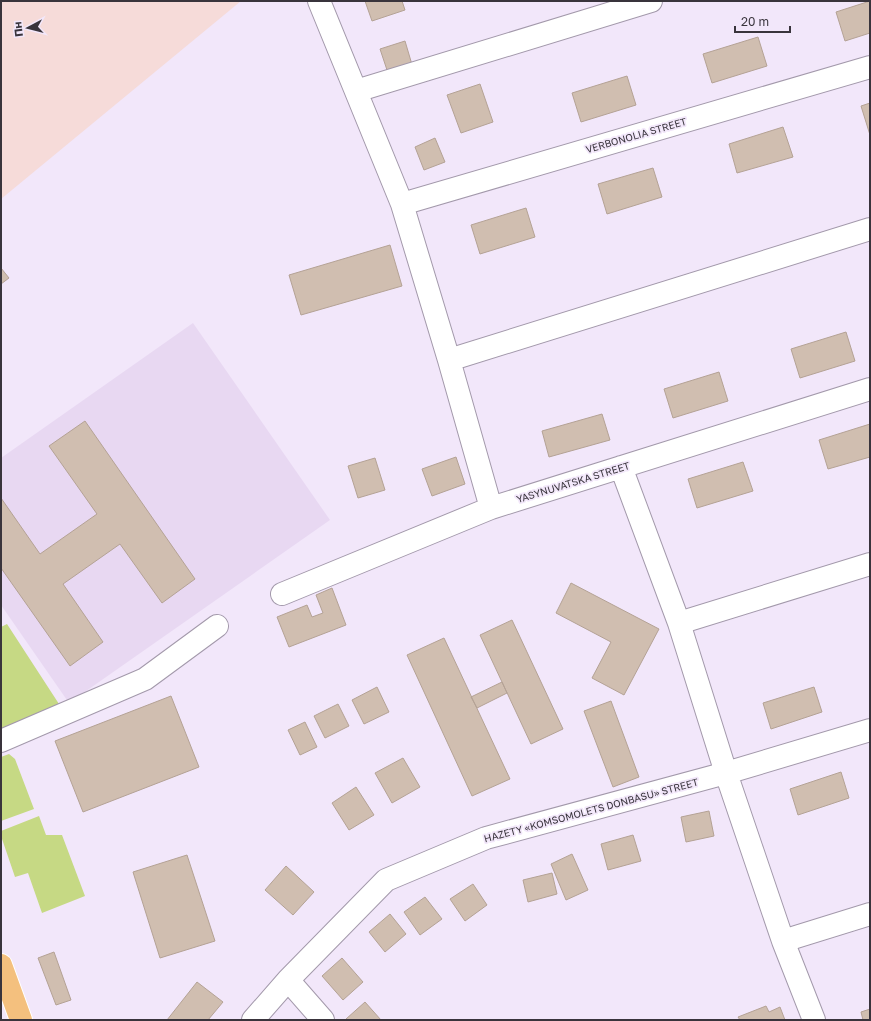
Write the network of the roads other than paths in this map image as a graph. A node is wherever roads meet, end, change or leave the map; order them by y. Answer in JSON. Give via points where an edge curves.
{"nodes":[{"id":1,"x":319,"y":1,"type":"edge"},
{"id":2,"x":650,"y":1,"type":"edge"},
{"id":3,"x":870,"y":67,"type":"edge"},
{"id":4,"x":356,"y":91,"type":"junction"},
{"id":5,"x":402,"y":204,"type":"junction"},
{"id":6,"x":870,"y":229,"type":"edge"},
{"id":7,"x":449,"y":360,"type":"junction"},
{"id":8,"x":870,"y":389,"type":"edge"},
{"id":9,"x":621,"y":467,"type":"junction"},
{"id":10,"x":491,"y":508,"type":"junction"},
{"id":11,"x":870,"y":564,"type":"edge"},
{"id":12,"x":282,"y":594,"type":"dead end"},
{"id":13,"x":679,"y":623,"type":"junction"},
{"id":14,"x":217,"y":626,"type":"dead end"},
{"id":15,"x":870,"y":730,"type":"edge"},
{"id":16,"x":1,"y":741,"type":"edge"},
{"id":17,"x":726,"y":773,"type":"junction"},
{"id":18,"x":870,"y":914,"type":"edge"},
{"id":19,"x":783,"y":941,"type":"junction"},
{"id":20,"x":1,"y":965,"type":"edge"},
{"id":21,"x":288,"y":980,"type":"junction"},
{"id":22,"x":21,"y":1020,"type":"edge"},
{"id":23,"x":253,"y":1020,"type":"edge"},
{"id":24,"x":323,"y":1020,"type":"edge"},
{"id":25,"x":814,"y":1020,"type":"edge"}],
"edges":[{"from":1,"to":4,"type":"street"},
{"from":2,"to":4,"type":"street"},
{"from":3,"to":5,"type":"street","name":"VERBONOLIA STREET"},
{"from":4,"to":5,"type":"street"},
{"from":5,"to":7,"type":"street"},
{"from":6,"to":7,"type":"street"},
{"from":7,"to":10,"type":"street"},
{"from":8,"to":9,"type":"street","name":"YASYNUVATSKA STREET"},
{"from":9,"to":10,"type":"street","name":"YASYNUVATSKA STREET"},
{"from":9,"to":13,"type":"street"},
{"from":10,"to":12,"type":"street","name":"YASYNUVATSKA STREET"},
{"from":11,"to":13,"type":"street"},
{"from":13,"to":17,"type":"street"},
{"from":14,"to":16,"type":"street","via":[[145,679]]},
{"from":15,"to":17,"type":"street","name":"HAZETY «KOMSOMOLETS DONBASU» STREET"},
{"from":17,"to":19,"type":"street"},
{"from":17,"to":21,"type":"street","name":"HAZETY «KOMSOMOLETS DONBASU» STREET","via":[[486,838],[386,880]]},
{"from":18,"to":19,"type":"street"},
{"from":19,"to":25,"type":"street"},
{"from":20,"to":22,"type":"main road"},
{"from":21,"to":23,"type":"street","name":"HAZETY «KOMSOMOLETS DONBASU» STREET"},
{"from":21,"to":24,"type":"street"}]}
